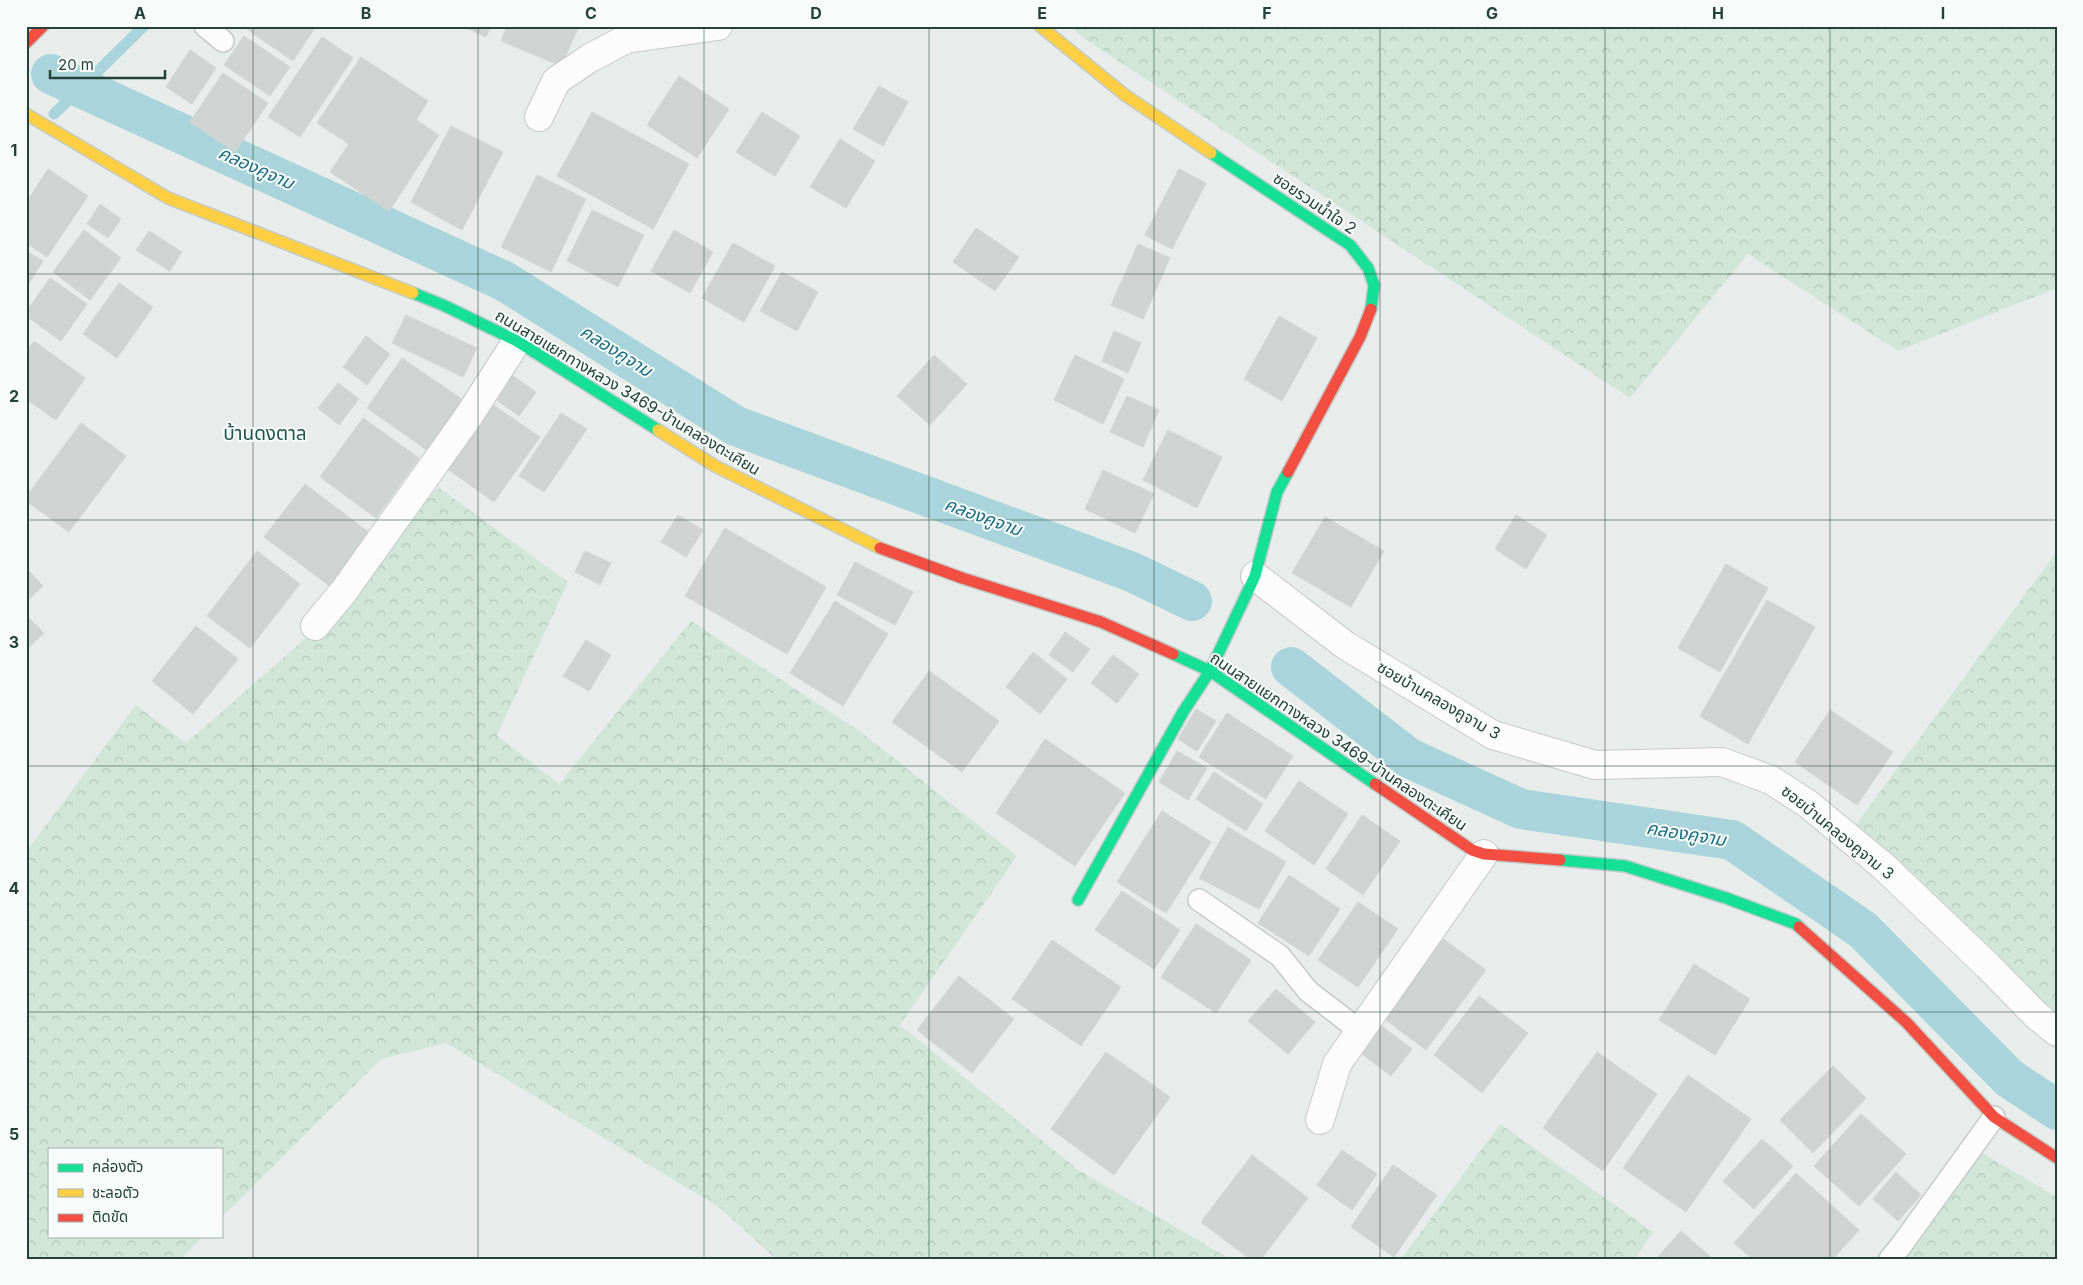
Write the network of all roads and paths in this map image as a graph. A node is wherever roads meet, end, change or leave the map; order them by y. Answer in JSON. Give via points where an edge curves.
{"nodes":[{"id":1,"x":43,"y":26,"type":"edge"},
{"id":2,"x":205,"y":26,"type":"edge"},
{"id":3,"x":718,"y":26,"type":"edge"},
{"id":4,"x":1040,"y":26,"type":"edge"},
{"id":5,"x":223,"y":41,"type":"dead end"},
{"id":6,"x":26,"y":43,"type":"edge"},
{"id":7,"x":26,"y":114,"type":"edge"},
{"id":8,"x":539,"y":117,"type":"dead end"},
{"id":9,"x":517,"y":341,"type":"junction"},
{"id":10,"x":1255,"y":576,"type":"junction"},
{"id":11,"x":315,"y":626,"type":"dead end"},
{"id":12,"x":1210,"y":671,"type":"junction"},
{"id":13,"x":1484,"y":854,"type":"junction"},
{"id":14,"x":1078,"y":900,"type":"dead end"},
{"id":15,"x":1199,"y":900,"type":"dead end"},
{"id":16,"x":1360,"y":1031,"type":"junction"},
{"id":17,"x":2057,"y":1032,"type":"edge"},
{"id":18,"x":1994,"y":1117,"type":"junction"},
{"id":19,"x":1320,"y":1120,"type":"dead end"},
{"id":20,"x":2057,"y":1158,"type":"edge"},
{"id":21,"x":1890,"y":1259,"type":"edge"}],
"edges":[{"from":1,"to":6,"type":"street"},
{"from":2,"to":5,"type":"lane"},
{"from":3,"to":8,"type":"street","via":[[626,39],[556,81]]},
{"from":4,"to":10,"type":"street","name":"ซอยรวมน้ำใจ 2","via":[[1125,95],[1350,246],[1368,268],[1374,285],[1373,304],[1360,337],[1277,492]]},
{"from":7,"to":9,"type":"street","name":"ถนนสายแยกทางหลวง 3469-บ้านคลองตะเคียน","via":[[168,198],[443,305]]},
{"from":9,"to":11,"type":"street","via":[[468,417],[344,591]]},
{"from":9,"to":12,"type":"street","name":"ถนนสายแยกทางหลวง 3469-บ้านคลองตะเคียน","via":[[714,466],[868,543],[962,578],[1102,622]]},
{"from":10,"to":12,"type":"street","name":"ซอยรวมน้ำใจ 2"},
{"from":10,"to":17,"type":"street","name":"ซอยบ้านคลองคูจาม 3","via":[[1345,644],[1493,735],[1595,765],[1722,762],[1771,780],[1808,804],[1883,866]]},
{"from":12,"to":13,"type":"street","name":"ถนนสายแยกทางหลวง 3469-บ้านคลองตะเคียน","via":[[1472,850]]},
{"from":12,"to":14,"type":"street","name":"ซอยรวมน้ำใจ 2","via":[[1183,712]]},
{"from":13,"to":16,"type":"street"},
{"from":13,"to":18,"type":"street","name":"ถนนสายแยกทางหลวง 3469-บ้านคลองตะเคียน","via":[[1625,866],[1796,924],[1906,1022]]},
{"from":15,"to":16,"type":"lane","via":[[1280,956],[1308,991]]},
{"from":16,"to":19,"type":"street","via":[[1337,1064]]},
{"from":18,"to":20,"type":"street","name":"ถนนสายแยกทางหลวง 3469-บ้านคลองตะเคียน"},
{"from":18,"to":21,"type":"lane"}]}
